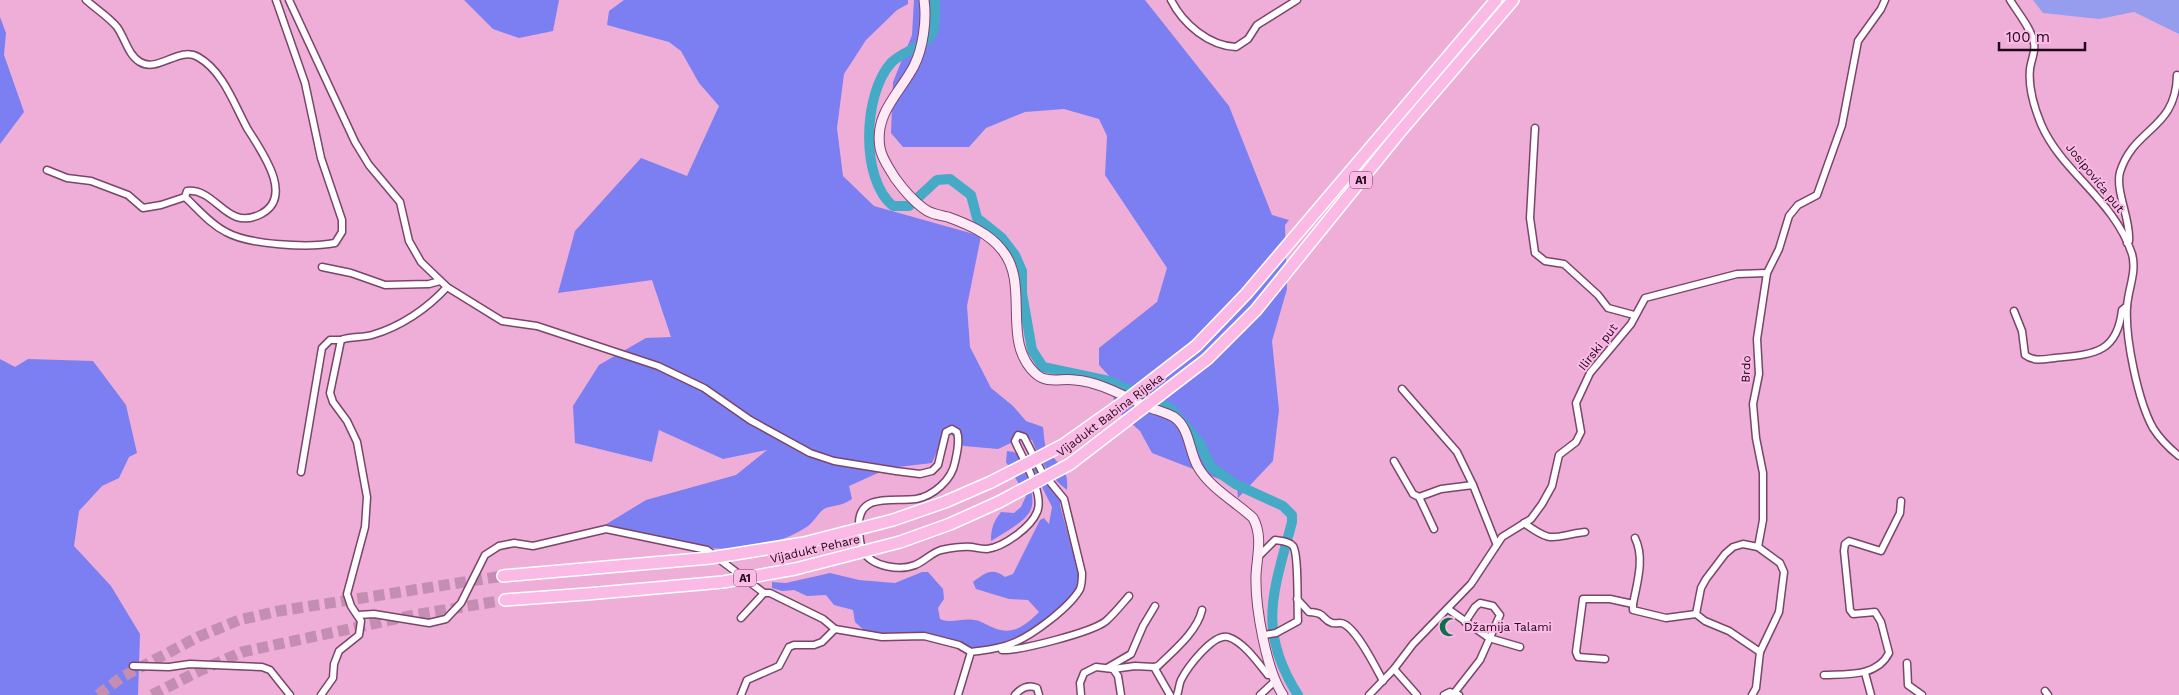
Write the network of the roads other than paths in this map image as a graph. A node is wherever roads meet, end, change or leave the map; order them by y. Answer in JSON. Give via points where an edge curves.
{"nodes":[{"id":1,"x":86,"y":0,"type":"edge"},
{"id":2,"x":276,"y":0,"type":"edge"},
{"id":3,"x":290,"y":0,"type":"edge"},
{"id":4,"x":924,"y":0,"type":"edge"},
{"id":5,"x":1172,"y":0,"type":"edge"},
{"id":6,"x":1297,"y":0,"type":"edge"},
{"id":7,"x":1496,"y":0,"type":"edge"},
{"id":8,"x":1513,"y":0,"type":"edge"},
{"id":9,"x":1885,"y":0,"type":"edge"},
{"id":10,"x":2010,"y":0,"type":"edge"},
{"id":11,"x":2177,"y":75,"type":"dead end"},
{"id":12,"x":1535,"y":128,"type":"dead end"},
{"id":13,"x":47,"y":170,"type":"dead end"},
{"id":14,"x":185,"y":197,"type":"junction"},
{"id":15,"x":2127,"y":243,"type":"junction"},
{"id":16,"x":322,"y":267,"type":"dead end"},
{"id":17,"x":1767,"y":273,"type":"junction"},
{"id":18,"x":440,"y":281,"type":"junction"},
{"id":19,"x":446,"y":287,"type":"junction"},
{"id":20,"x":2127,"y":306,"type":"junction"},
{"id":21,"x":2014,"y":311,"type":"dead end"},
{"id":22,"x":1634,"y":315,"type":"junction"},
{"id":23,"x":341,"y":340,"type":"junction"},
{"id":24,"x":1402,"y":389,"type":"dead end"},
{"id":25,"x":2179,"y":456,"type":"edge"},
{"id":26,"x":1394,"y":461,"type":"dead end"},
{"id":27,"x":301,"y":472,"type":"dead end"},
{"id":28,"x":1473,"y":485,"type":"junction"},
{"id":29,"x":1419,"y":497,"type":"junction"},
{"id":30,"x":1901,"y":501,"type":"dead end"},
{"id":31,"x":893,"y":520,"type":"joint"},
{"id":32,"x":1524,"y":523,"type":"junction"},
{"id":33,"x":1434,"y":529,"type":"dead end"},
{"id":34,"x":1585,"y":532,"type":"dead end"},
{"id":35,"x":1635,"y":538,"type":"dead end"},
{"id":36,"x":900,"y":542,"type":"joint"},
{"id":37,"x":1496,"y":543,"type":"junction"},
{"id":38,"x":1758,"y":546,"type":"junction"},
{"id":39,"x":1258,"y":557,"type":"junction"},
{"id":40,"x":502,"y":576,"type":"tunnel mouth"},
{"id":41,"x":764,"y":593,"type":"junction"},
{"id":42,"x":1130,"y":596,"type":"dead end"},
{"id":43,"x":1297,"y":599,"type":"junction"},
{"id":44,"x":505,"y":600,"type":"tunnel mouth"},
{"id":45,"x":1633,"y":604,"type":"junction"},
{"id":46,"x":1155,"y":606,"type":"dead end"},
{"id":47,"x":1448,"y":609,"type":"junction"},
{"id":48,"x":1202,"y":610,"type":"dead end"},
{"id":49,"x":1696,"y":614,"type":"junction"},
{"id":50,"x":358,"y":615,"type":"junction"},
{"id":51,"x":741,"y":618,"type":"dead end"},
{"id":52,"x":1465,"y":622,"type":"junction"},
{"id":53,"x":835,"y":629,"type":"junction"},
{"id":54,"x":1266,"y":635,"type":"junction"},
{"id":55,"x":1489,"y":638,"type":"junction"},
{"id":56,"x":1520,"y":647,"type":"dead end"},
{"id":57,"x":998,"y":648,"type":"junction"},
{"id":58,"x":971,"y":652,"type":"junction"},
{"id":59,"x":1760,"y":652,"type":"junction"},
{"id":60,"x":1605,"y":659,"type":"dead end"},
{"id":61,"x":1907,"y":663,"type":"dead end"},
{"id":62,"x":133,"y":666,"type":"dead end"},
{"id":63,"x":1154,"y":667,"type":"junction"},
{"id":64,"x":1110,"y":668,"type":"junction"},
{"id":65,"x":1394,"y":669,"type":"junction"},
{"id":66,"x":1865,"y":672,"type":"junction"},
{"id":67,"x":1824,"y":675,"type":"dead end"},
{"id":68,"x":1273,"y":678,"type":"junction"},
{"id":69,"x":1383,"y":681,"type":"junction"},
{"id":70,"x":1457,"y":694,"type":"edge"},
{"id":71,"x":290,"y":695,"type":"edge"},
{"id":72,"x":321,"y":695,"type":"edge"},
{"id":73,"x":741,"y":695,"type":"edge"},
{"id":74,"x":958,"y":695,"type":"edge"},
{"id":75,"x":1016,"y":695,"type":"edge"},
{"id":76,"x":1040,"y":695,"type":"edge"},
{"id":77,"x":1081,"y":695,"type":"edge"},
{"id":78,"x":1121,"y":695,"type":"edge"},
{"id":79,"x":1170,"y":695,"type":"edge"},
{"id":80,"x":1177,"y":695,"type":"edge"},
{"id":81,"x":1260,"y":695,"type":"edge"},
{"id":82,"x":1283,"y":695,"type":"edge"},
{"id":83,"x":1369,"y":695,"type":"edge"},
{"id":84,"x":1417,"y":695,"type":"edge"},
{"id":85,"x":1444,"y":695,"type":"edge"},
{"id":86,"x":1752,"y":695,"type":"edge"},
{"id":87,"x":1871,"y":695,"type":"edge"},
{"id":88,"x":1922,"y":695,"type":"edge"}],
"edges":[{"from":1,"to":14,"type":"street","via":[[117,26],[140,62],[151,65],[185,54],[195,55],[206,62],[231,95],[271,167],[276,191],[272,205],[262,214],[246,218],[233,216],[202,192],[187,191]]},
{"from":2,"to":14,"type":"street","via":[[305,84],[321,158],[342,220],[339,239],[335,243],[315,247],[238,237],[205,217]]},
{"from":3,"to":18,"type":"street","via":[[355,142],[369,165],[400,202],[409,241],[421,262]]},
{"from":4,"to":39,"type":"main road","via":[[918,56],[883,116],[880,146],[884,160],[904,191],[923,208],[991,237],[1004,251],[1016,286],[1022,357],[1038,376],[1050,381],[1068,379],[1098,385],[1176,419],[1204,477],[1243,509],[1257,526]]},
{"from":5,"to":6,"type":"street","via":[[1181,19],[1191,27],[1219,44],[1236,47],[1248,39],[1257,25]]},
{"from":7,"to":31,"type":"highway","name":"Vijadukt Babina Rijeka","number":"A1","bridge":true,"via":[[1246,294],[1196,346],[1063,445],[991,482]]},
{"from":8,"to":36,"type":"highway","name":"Vijadukt Babina Rijeka","number":"A1","bridge":true,"via":[[1399,133],[1256,310],[1207,359],[1070,464],[999,502]]},
{"from":9,"to":17,"type":"street","name":"Brdo","via":[[1858,41],[1842,125],[1817,195],[1798,205],[1790,216]]},
{"from":10,"to":15,"type":"street","name":"Josipovića put","via":[[2034,41],[2030,91],[2041,125],[2073,170],[2112,213]]},
{"from":11,"to":15,"type":"street","via":[[2177,92],[2170,110],[2133,147],[2119,175],[2130,229],[2130,242]]},
{"from":12,"to":22,"type":"street","via":[[1530,218],[1535,253],[1545,261],[1564,264],[1598,294],[1608,308]]},
{"from":13,"to":14,"type":"street","via":[[128,195],[143,208]]},
{"from":15,"to":20,"type":"street","name":"Josipovića put","via":[[2134,271]]},
{"from":16,"to":18,"type":"street","via":[[351,273],[385,286]]},
{"from":17,"to":22,"type":"street","name":"Ilirski put","via":[[1737,274],[1645,298]]},
{"from":17,"to":38,"type":"street","name":"Brdo","via":[[1757,338],[1759,374],[1753,404],[1763,473]]},
{"from":18,"to":19,"type":"street"},
{"from":19,"to":23,"type":"street","via":[[411,318],[396,326],[370,336]]},
{"from":19,"to":57,"type":"street","via":[[502,321],[537,326],[658,366],[704,388],[750,420],[810,453],[834,461],[920,474],[932,471],[938,465],[946,432],[954,430],[958,438],[957,452],[948,480],[925,496],[879,500],[861,513],[859,538],[863,552],[880,564],[909,566],[939,551],[991,548],[1032,521],[1040,499],[1015,441],[1018,435],[1024,437],[1042,472],[1064,499],[1082,574],[1079,590],[1051,620],[1027,637]]},
{"from":20,"to":21,"type":"street","via":[[2122,310],[2115,336],[2100,351],[2035,359],[2025,355],[2022,331]]},
{"from":20,"to":25,"type":"street","name":"Josipovića put","via":[[2132,354],[2144,409],[2160,438]]},
{"from":22,"to":32,"type":"street","name":"Ilirski put","via":[[1631,324],[1590,373],[1576,403],[1581,432],[1576,442],[1559,455],[1552,486],[1531,518]]},
{"from":23,"to":27,"type":"street","via":[[330,340],[322,348]]},
{"from":23,"to":50,"type":"street","via":[[330,394],[357,442],[367,497],[365,527],[347,594]]},
{"from":24,"to":28,"type":"street","via":[[1457,452]]},
{"from":26,"to":29,"type":"street","via":[[1413,494]]},
{"from":28,"to":29,"type":"street","via":[[1440,489]]},
{"from":28,"to":37,"type":"street"},
{"from":29,"to":33,"type":"street"},
{"from":30,"to":66,"type":"street","via":[[1900,513],[1881,551],[1856,542],[1845,544],[1850,610],[1853,614],[1875,612],[1888,646],[1887,657]]},
{"from":31,"to":40,"type":"highway","name":"Vijadukt Pehare","number":"A1","bridge":true,"via":[[804,543],[710,558]]},
{"from":32,"to":34,"type":"street","via":[[1550,538]]},
{"from":32,"to":37,"type":"street","name":"Ilirski put"},
{"from":35,"to":45,"type":"street","via":[[1641,556]]},
{"from":36,"to":44,"type":"highway","name":"Vijadukt Pehare","number":"A1","bridge":true,"via":[[795,570],[732,580]]},
{"from":37,"to":47,"type":"street","name":"Ilirski put","via":[[1471,584]]},
{"from":38,"to":49,"type":"street","via":[[1742,544],[1726,554],[1701,588]]},
{"from":38,"to":59,"type":"street","via":[[1780,563],[1784,572],[1780,612]]},
{"from":39,"to":43,"type":"street","via":[[1275,540],[1287,543],[1295,553]]},
{"from":39,"to":54,"type":"main road","via":[[1257,606]]},
{"from":41,"to":50,"type":"street","via":[[707,550],[606,529],[533,546],[514,543],[500,546],[485,555],[461,603],[446,619],[429,623],[374,614]]},
{"from":41,"to":51,"type":"street"},
{"from":41,"to":53,"type":"street","via":[[785,600]]},
{"from":42,"to":57,"type":"street","via":[[1105,622],[1088,630],[1006,650]]},
{"from":43,"to":54,"type":"street","via":[[1298,621]]},
{"from":43,"to":69,"type":"street","via":[[1309,612],[1321,613],[1331,622],[1344,624],[1370,656]]},
{"from":45,"to":49,"type":"street","via":[[1633,610],[1666,618]]},
{"from":45,"to":60,"type":"street","via":[[1610,599],[1583,599],[1576,652],[1578,657]]},
{"from":46,"to":64,"type":"street","via":[[1131,654]]},
{"from":47,"to":52,"type":"street"},
{"from":47,"to":65,"type":"street","name":"Ilirski put","via":[[1413,644]]},
{"from":48,"to":63,"type":"street","via":[[1192,629]]},
{"from":49,"to":59,"type":"street"},
{"from":50,"to":72,"type":"street","via":[[361,621],[359,635],[339,651],[333,678]]},
{"from":52,"to":55,"type":"street"},
{"from":52,"to":55,"type":"street","via":[[1477,604],[1494,606],[1500,615]]},
{"from":53,"to":58,"type":"street","via":[[882,638],[924,636],[959,645]]},
{"from":53,"to":73,"type":"street","via":[[822,642],[788,647],[779,666],[747,680]]},
{"from":54,"to":68,"type":"main road"},
{"from":55,"to":56,"type":"street"},
{"from":55,"to":70,"type":"street","via":[[1480,660]]},
{"from":57,"to":58,"type":"street"},
{"from":58,"to":74,"type":"street"},
{"from":59,"to":86,"type":"street","via":[[1756,688]]},
{"from":61,"to":88,"type":"street","via":[[1908,684]]},
{"from":62,"to":71,"type":"street","via":[[190,664],[262,668],[270,670]]},
{"from":63,"to":64,"type":"street"},
{"from":63,"to":79,"type":"street"},
{"from":64,"to":77,"type":"street","via":[[1096,667],[1084,673],[1080,682]]},
{"from":64,"to":78,"type":"street","via":[[1118,676]]},
{"from":65,"to":69,"type":"street","name":"Ilirski put"},
{"from":65,"to":84,"type":"street"},
{"from":66,"to":67,"type":"street"},
{"from":66,"to":87,"type":"street"},
{"from":68,"to":80,"type":"street","via":[[1237,642],[1222,637],[1212,641],[1194,660],[1181,680]]},
{"from":68,"to":81,"type":"street"},
{"from":68,"to":82,"type":"main road"},
{"from":69,"to":83,"type":"street","name":"Ilirski put"},
{"from":70,"to":85,"type":"street"},
{"from":75,"to":76,"type":"street","via":[[1030,686],[1037,688]]}]}
